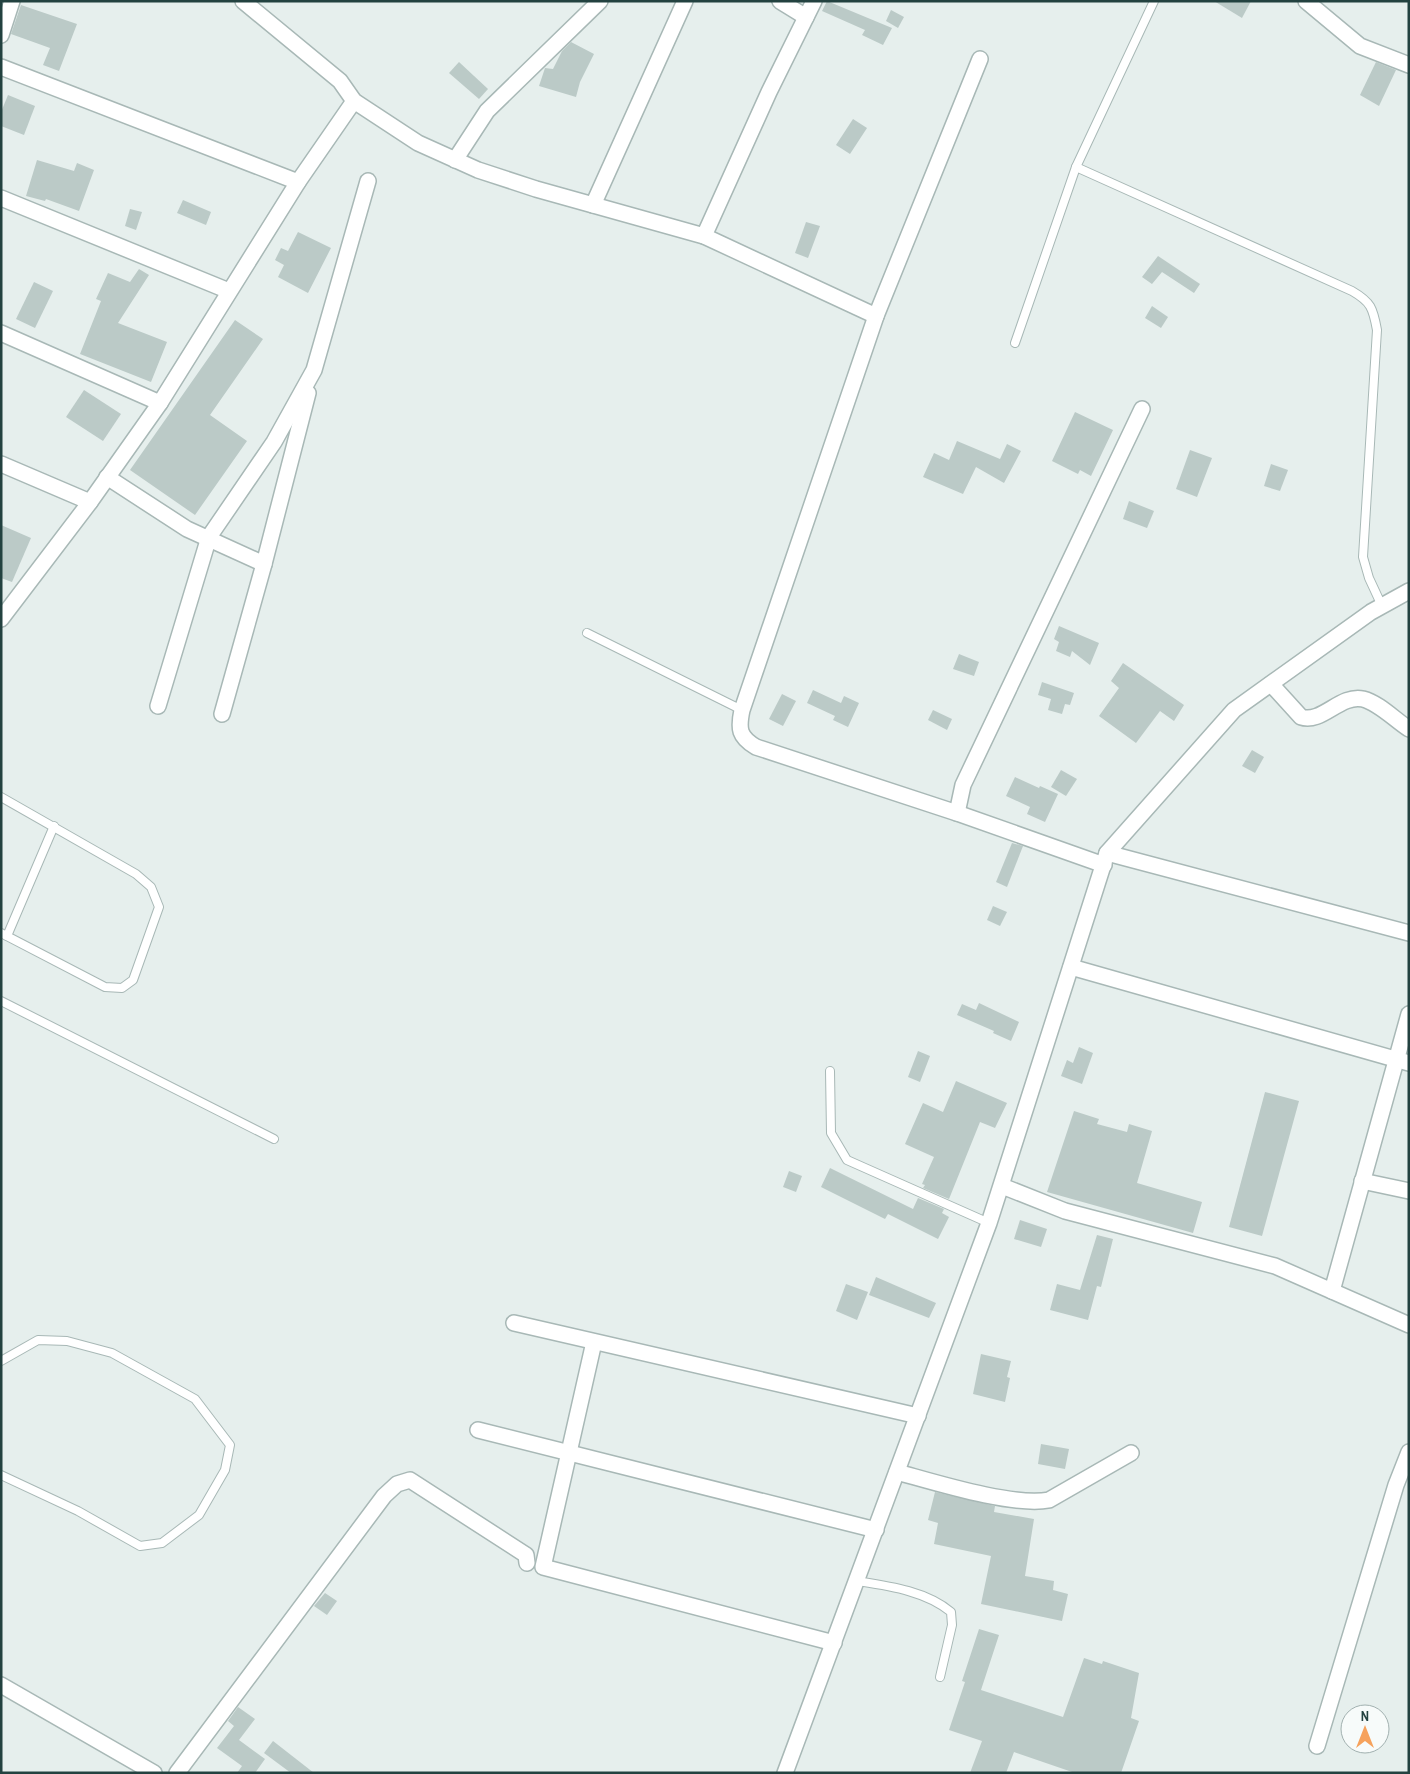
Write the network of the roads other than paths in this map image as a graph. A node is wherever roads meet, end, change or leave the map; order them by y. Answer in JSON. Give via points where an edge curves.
{"nodes":[{"id":1,"x":12,"y":1,"type":"edge"},
{"id":2,"x":243,"y":1,"type":"edge"},
{"id":3,"x":600,"y":1,"type":"edge"},
{"id":4,"x":685,"y":1,"type":"edge"},
{"id":5,"x":780,"y":1,"type":"edge"},
{"id":6,"x":814,"y":1,"type":"edge"},
{"id":7,"x":1154,"y":1,"type":"edge"},
{"id":8,"x":1306,"y":1,"type":"edge"},
{"id":9,"x":806,"y":17,"type":"junction"},
{"id":10,"x":1,"y":35,"type":"edge"},
{"id":11,"x":980,"y":59,"type":"dead end"},
{"id":12,"x":1409,"y":65,"type":"edge"},
{"id":13,"x":1,"y":67,"type":"edge"},
{"id":14,"x":354,"y":101,"type":"junction"},
{"id":15,"x":454,"y":160,"type":"junction"},
{"id":16,"x":1076,"y":167,"type":"junction"},
{"id":17,"x":368,"y":181,"type":"dead end"},
{"id":18,"x":298,"y":182,"type":"junction"},
{"id":19,"x":1,"y":198,"type":"edge"},
{"id":20,"x":593,"y":205,"type":"junction"},
{"id":21,"x":704,"y":236,"type":"junction"},
{"id":22,"x":229,"y":291,"type":"junction"},
{"id":23,"x":876,"y":316,"type":"junction"},
{"id":24,"x":1,"y":334,"type":"edge"},
{"id":25,"x":1014,"y":343,"type":"dead end"},
{"id":26,"x":314,"y":370,"type":"junction"},
{"id":27,"x":160,"y":403,"type":"junction"},
{"id":28,"x":1142,"y":409,"type":"dead end"},
{"id":29,"x":1,"y":464,"type":"edge"},
{"id":30,"x":107,"y":477,"type":"junction"},
{"id":31,"x":90,"y":502,"type":"junction"},
{"id":32,"x":208,"y":537,"type":"junction"},
{"id":33,"x":264,"y":564,"type":"junction"},
{"id":34,"x":1409,"y":590,"type":"edge"},
{"id":35,"x":8,"y":598,"type":"edge"},
{"id":36,"x":1382,"y":606,"type":"junction"},
{"id":37,"x":1,"y":619,"type":"edge"},
{"id":38,"x":586,"y":633,"type":"dead end"},
{"id":39,"x":1271,"y":684,"type":"junction"},
{"id":40,"x":158,"y":706,"type":"dead end"},
{"id":41,"x":742,"y":710,"type":"junction"},
{"id":42,"x":222,"y":714,"type":"dead end"},
{"id":43,"x":1409,"y":729,"type":"edge"},
{"id":44,"x":1,"y":797,"type":"edge"},
{"id":45,"x":957,"y":812,"type":"junction"},
{"id":46,"x":54,"y":826,"type":"junction"},
{"id":47,"x":1105,"y":859,"type":"junction"},
{"id":48,"x":1409,"y":933,"type":"edge"},
{"id":49,"x":4,"y":935,"type":"edge"},
{"id":50,"x":1071,"y":967,"type":"junction"},
{"id":51,"x":1,"y":1001,"type":"edge"},
{"id":52,"x":1409,"y":1014,"type":"edge"},
{"id":53,"x":1402,"y":1061,"type":"edge"},
{"id":54,"x":830,"y":1071,"type":"dead end"},
{"id":55,"x":274,"y":1139,"type":"dead end"},
{"id":56,"x":1362,"y":1181,"type":"junction"},
{"id":57,"x":1002,"y":1186,"type":"junction"},
{"id":58,"x":1409,"y":1191,"type":"edge"},
{"id":59,"x":989,"y":1224,"type":"junction"},
{"id":60,"x":1332,"y":1291,"type":"junction"},
{"id":61,"x":514,"y":1323,"type":"dead end"},
{"id":62,"x":1409,"y":1325,"type":"edge"},
{"id":63,"x":594,"y":1342,"type":"junction"},
{"id":64,"x":1,"y":1361,"type":"edge"},
{"id":65,"x":918,"y":1416,"type":"junction"},
{"id":66,"x":478,"y":1430,"type":"dead end"},
{"id":67,"x":1409,"y":1452,"type":"edge"},
{"id":68,"x":569,"y":1453,"type":"junction"},
{"id":69,"x":1131,"y":1454,"type":"dead end"},
{"id":70,"x":897,"y":1472,"type":"junction"},
{"id":71,"x":1,"y":1475,"type":"edge"},
{"id":72,"x":876,"y":1530,"type":"junction"},
{"id":73,"x":527,"y":1563,"type":"dead end"},
{"id":74,"x":857,"y":1581,"type":"junction"},
{"id":75,"x":834,"y":1643,"type":"junction"},
{"id":76,"x":940,"y":1677,"type":"dead end"},
{"id":77,"x":1,"y":1685,"type":"edge"},
{"id":78,"x":1317,"y":1746,"type":"dead end"},
{"id":79,"x":154,"y":1773,"type":"edge"},
{"id":80,"x":177,"y":1773,"type":"edge"},
{"id":81,"x":785,"y":1773,"type":"edge"}],
"edges":[{"from":1,"to":10,"type":"street"},
{"from":2,"to":14,"type":"street","via":[[340,81]]},
{"from":3,"to":15,"type":"street","via":[[487,111]]},
{"from":4,"to":20,"type":"street"},
{"from":5,"to":9,"type":"street"},
{"from":6,"to":9,"type":"street"},
{"from":7,"to":16,"type":"lane"},
{"from":8,"to":12,"type":"street","via":[[1360,46]]},
{"from":9,"to":21,"type":"street"},
{"from":11,"to":23,"type":"street"},
{"from":13,"to":18,"type":"street"},
{"from":14,"to":15,"type":"street","via":[[418,143]]},
{"from":14,"to":18,"type":"street"},
{"from":15,"to":20,"type":"street"},
{"from":16,"to":25,"type":"lane"},
{"from":16,"to":36,"type":"lane","via":[[1352,290],[1367,300],[1374,312],[1377,330],[1363,557]]},
{"from":17,"to":26,"type":"street"},
{"from":18,"to":22,"type":"street"},
{"from":19,"to":22,"type":"street"},
{"from":20,"to":21,"type":"street"},
{"from":21,"to":23,"type":"street"},
{"from":22,"to":27,"type":"street"},
{"from":23,"to":41,"type":"street"},
{"from":24,"to":27,"type":"street"},
{"from":26,"to":32,"type":"street","via":[[274,442]]},
{"from":26,"to":33,"type":"street"},
{"from":27,"to":30,"type":"street"},
{"from":28,"to":45,"type":"street","via":[[963,785]]},
{"from":29,"to":31,"type":"street"},
{"from":30,"to":31,"type":"street"},
{"from":30,"to":32,"type":"street","via":[[187,528]]},
{"from":31,"to":35,"type":"street"},
{"from":32,"to":33,"type":"street"},
{"from":32,"to":40,"type":"street"},
{"from":33,"to":42,"type":"street"},
{"from":34,"to":36,"type":"street"},
{"from":35,"to":37,"type":"street"},
{"from":36,"to":39,"type":"street"},
{"from":38,"to":41,"type":"lane"},
{"from":39,"to":43,"type":"street","via":[[1306,719],[1344,701],[1361,698]]},
{"from":39,"to":47,"type":"street","via":[[1234,710]]},
{"from":41,"to":45,"type":"street","via":[[740,734],[756,747]]},
{"from":44,"to":46,"type":"lane"},
{"from":45,"to":47,"type":"street"},
{"from":46,"to":49,"type":"lane"},
{"from":46,"to":49,"type":"lane","via":[[136,874],[151,887],[159,907],[133,980],[122,988],[105,987]]},
{"from":47,"to":48,"type":"street"},
{"from":47,"to":50,"type":"street"},
{"from":50,"to":53,"type":"street"},
{"from":50,"to":57,"type":"street"},
{"from":51,"to":55,"type":"lane"},
{"from":52,"to":53,"type":"street"},
{"from":53,"to":56,"type":"street"},
{"from":54,"to":59,"type":"lane","via":[[831,1133],[847,1160]]},
{"from":56,"to":58,"type":"street"},
{"from":56,"to":60,"type":"street"},
{"from":57,"to":59,"type":"street"},
{"from":57,"to":60,"type":"street","via":[[1065,1210],[1275,1266]]},
{"from":59,"to":65,"type":"street"},
{"from":60,"to":62,"type":"street"},
{"from":61,"to":63,"type":"street"},
{"from":63,"to":65,"type":"street"},
{"from":63,"to":68,"type":"street"},
{"from":64,"to":71,"type":"lane","via":[[38,1340],[67,1341],[112,1353],[195,1399],[230,1445],[225,1470],[199,1515],[162,1543],[148,1545],[140,1546],[78,1511]]},
{"from":65,"to":70,"type":"street"},
{"from":66,"to":68,"type":"street"},
{"from":67,"to":78,"type":"street","via":[[1396,1485]]},
{"from":68,"to":72,"type":"street"},
{"from":68,"to":75,"type":"street","via":[[543,1567]]},
{"from":69,"to":70,"type":"street","via":[[1048,1500],[1034,1503]]},
{"from":70,"to":72,"type":"street"},
{"from":72,"to":74,"type":"street"},
{"from":73,"to":80,"type":"street","via":[[526,1555],[410,1480],[397,1484],[384,1496]]},
{"from":74,"to":75,"type":"street"},
{"from":74,"to":76,"type":"lane","via":[[902,1589],[942,1604],[951,1612],[952,1625]]},
{"from":75,"to":81,"type":"street"},
{"from":77,"to":79,"type":"street"}]}
